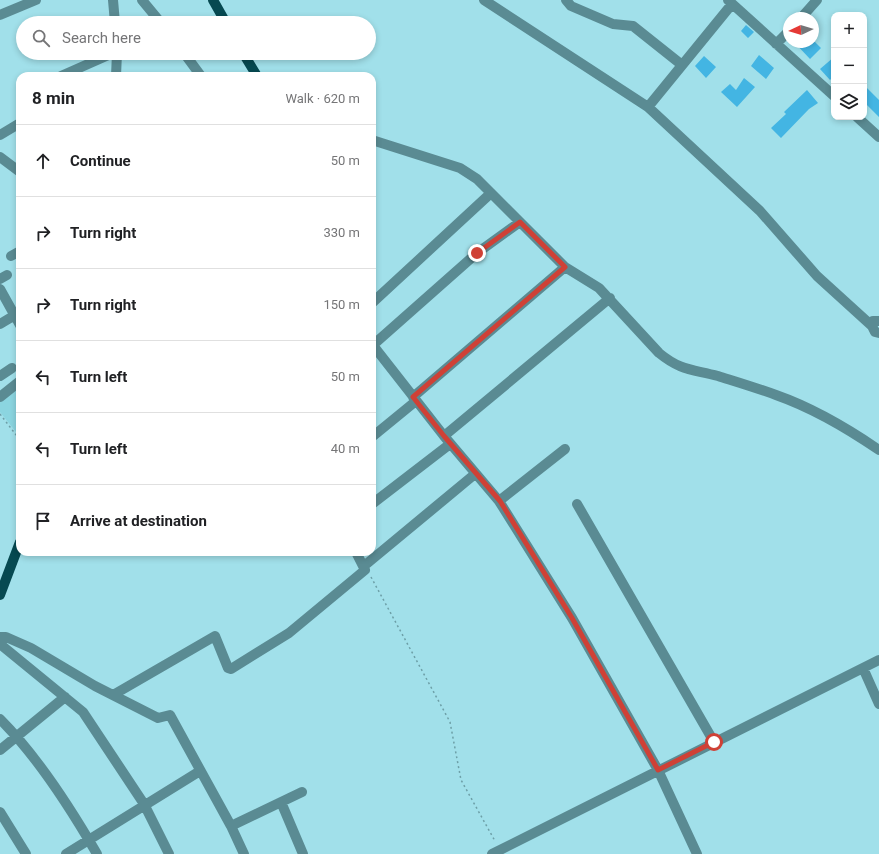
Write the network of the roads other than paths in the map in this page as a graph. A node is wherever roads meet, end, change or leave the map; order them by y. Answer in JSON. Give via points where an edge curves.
{"nodes":[{"id":1,"x":36,"y":0,"type":"edge"},
{"id":2,"x":114,"y":0,"type":"edge"},
{"id":3,"x":142,"y":0,"type":"edge"},
{"id":4,"x":213,"y":0,"type":"edge"},
{"id":5,"x":484,"y":0,"type":"edge"},
{"id":6,"x":566,"y":0,"type":"edge"},
{"id":7,"x":817,"y":0,"type":"edge"},
{"id":8,"x":730,"y":2,"type":"edge"},
{"id":9,"x":806,"y":12,"type":"edge"},
{"id":10,"x":0,"y":15,"type":"edge"},
{"id":11,"x":115,"y":16,"type":"edge"},
{"id":12,"x":155,"y":16,"type":"edge"},
{"id":13,"x":222,"y":16,"type":"edge"},
{"id":14,"x":783,"y":37,"type":"edge"},
{"id":15,"x":776,"y":44,"type":"junction"},
{"id":16,"x":97,"y":60,"type":"edge"},
{"id":17,"x":117,"y":60,"type":"edge"},
{"id":18,"x":189,"y":60,"type":"edge"},
{"id":19,"x":247,"y":60,"type":"edge"},
{"id":20,"x":682,"y":65,"type":"junction"},
{"id":21,"x":70,"y":72,"type":"edge"},
{"id":22,"x":116,"y":72,"type":"edge"},
{"id":23,"x":198,"y":72,"type":"edge"},
{"id":24,"x":255,"y":72,"type":"edge"},
{"id":25,"x":831,"y":93,"type":"edge"},
{"id":26,"x":648,"y":107,"type":"junction"},
{"id":27,"x":860,"y":120,"type":"edge"},
{"id":28,"x":16,"y":125,"type":"edge"},
{"id":29,"x":0,"y":134,"type":"edge"},
{"id":30,"x":879,"y":137,"type":"edge"},
{"id":31,"x":376,"y":141,"type":"edge"},
{"id":32,"x":0,"y":157,"type":"edge"},
{"id":33,"x":16,"y":169,"type":"edge"},
{"id":34,"x":491,"y":193,"type":"junction"},
{"id":35,"x":520,"y":222,"type":"junction"},
{"id":36,"x":16,"y":253,"type":"edge"},
{"id":37,"x":11,"y":256,"type":"dead end"},
{"id":38,"x":565,"y":267,"type":"junction"},
{"id":39,"x":0,"y":289,"type":"edge"},
{"id":40,"x":610,"y":298,"type":"junction"},
{"id":41,"x":376,"y":299,"type":"edge"},
{"id":42,"x":15,"y":316,"type":"joint"},
{"id":43,"x":0,"y":324,"type":"edge"},
{"id":44,"x":877,"y":327,"type":"edge"},
{"id":45,"x":376,"y":341,"type":"edge"},
{"id":46,"x":376,"y":349,"type":"edge"},
{"id":47,"x":12,"y":368,"type":"dead end"},
{"id":48,"x":0,"y":376,"type":"edge"},
{"id":49,"x":16,"y":385,"type":"edge"},
{"id":50,"x":0,"y":397,"type":"edge"},
{"id":51,"x":415,"y":399,"type":"junction"},
{"id":52,"x":376,"y":433,"type":"edge"},
{"id":53,"x":447,"y":440,"type":"junction"},
{"id":54,"x":565,"y":449,"type":"dead end"},
{"id":55,"x":879,"y":450,"type":"edge"},
{"id":56,"x":475,"y":474,"type":"junction"},
{"id":57,"x":376,"y":501,"type":"edge"},
{"id":58,"x":500,"y":501,"type":"junction"},
{"id":59,"x":577,"y":504,"type":"dead end"},
{"id":60,"x":16,"y":553,"type":"edge"},
{"id":61,"x":358,"y":556,"type":"edge"},
{"id":62,"x":364,"y":566,"type":"junction"},
{"id":63,"x":0,"y":595,"type":"edge"},
{"id":64,"x":0,"y":637,"type":"edge"},
{"id":65,"x":0,"y":644,"type":"edge"},
{"id":66,"x":879,"y":660,"type":"edge"},
{"id":67,"x":863,"y":668,"type":"junction"},
{"id":68,"x":113,"y":695,"type":"junction"},
{"id":69,"x":65,"y":697,"type":"junction"},
{"id":70,"x":879,"y":704,"type":"edge"},
{"id":71,"x":0,"y":719,"type":"edge"},
{"id":72,"x":17,"y":736,"type":"junction"},
{"id":73,"x":714,"y":742,"type":"junction"},
{"id":74,"x":0,"y":750,"type":"edge"},
{"id":75,"x":658,"y":770,"type":"junction"},
{"id":76,"x":200,"y":771,"type":"junction"},
{"id":77,"x":302,"y":792,"type":"dead end"},
{"id":78,"x":280,"y":802,"type":"junction"},
{"id":79,"x":144,"y":804,"type":"junction"},
{"id":80,"x":0,"y":812,"type":"edge"},
{"id":81,"x":231,"y":826,"type":"junction"},
{"id":82,"x":89,"y":841,"type":"junction"},
{"id":83,"x":496,"y":852,"type":"edge"},
{"id":84,"x":26,"y":854,"type":"edge"},
{"id":85,"x":66,"y":854,"type":"edge"},
{"id":86,"x":97,"y":854,"type":"edge"},
{"id":87,"x":169,"y":854,"type":"edge"},
{"id":88,"x":244,"y":854,"type":"edge"},
{"id":89,"x":303,"y":854,"type":"edge"},
{"id":90,"x":697,"y":854,"type":"edge"}],
"edges":[{"from":1,"to":10,"type":"street"},
{"from":2,"to":11,"type":"street"},
{"from":3,"to":12,"type":"street"},
{"from":4,"to":13,"type":"main road"},
{"from":5,"to":26,"type":"street"},
{"from":6,"to":20,"type":"street","via":[[571,6],[613,24],[633,26]]},
{"from":7,"to":9,"type":"street"},
{"from":8,"to":15,"type":"street"},
{"from":8,"to":20,"type":"street"},
{"from":14,"to":15,"type":"street"},
{"from":15,"to":25,"type":"street"},
{"from":16,"to":21,"type":"street"},
{"from":17,"to":22,"type":"street"},
{"from":18,"to":23,"type":"street"},
{"from":19,"to":24,"type":"main road"},
{"from":20,"to":26,"type":"street"},
{"from":26,"to":44,"type":"street","via":[[760,211],[817,276]]},
{"from":27,"to":30,"type":"street"},
{"from":28,"to":29,"type":"street"},
{"from":31,"to":34,"type":"street","via":[[460,168],[477,179]]},
{"from":32,"to":33,"type":"street"},
{"from":34,"to":35,"type":"street"},
{"from":34,"to":41,"type":"street"},
{"from":35,"to":38,"type":"street"},
{"from":35,"to":45,"type":"street","via":[[477,253]]},
{"from":36,"to":37,"type":"street"},
{"from":38,"to":40,"type":"street","via":[[600,288]]},
{"from":38,"to":51,"type":"street"},
{"from":39,"to":42,"type":"street"},
{"from":40,"to":53,"type":"street"},
{"from":40,"to":55,"type":"street","via":[[669,362],[682,369],[717,376],[777,395],[828,418]]},
{"from":42,"to":43,"type":"street"},
{"from":46,"to":51,"type":"street"},
{"from":47,"to":48,"type":"street"},
{"from":49,"to":50,"type":"street"},
{"from":51,"to":52,"type":"street"},
{"from":51,"to":53,"type":"street"},
{"from":53,"to":56,"type":"street"},
{"from":53,"to":57,"type":"street"},
{"from":54,"to":58,"type":"street"},
{"from":56,"to":58,"type":"street"},
{"from":56,"to":62,"type":"street"},
{"from":58,"to":75,"type":"street","via":[[572,618]]},
{"from":59,"to":73,"type":"street"},
{"from":60,"to":63,"type":"main road"},
{"from":61,"to":62,"type":"street"},
{"from":62,"to":68,"type":"street","via":[[365,570],[289,633],[231,669],[228,668],[215,636]]},
{"from":64,"to":68,"type":"street","via":[[6,637],[31,648]]},
{"from":65,"to":69,"type":"street"},
{"from":66,"to":67,"type":"street"},
{"from":67,"to":70,"type":"street"},
{"from":67,"to":73,"type":"street"},
{"from":68,"to":76,"type":"street","via":[[158,718],[170,715]]},
{"from":69,"to":72,"type":"street"},
{"from":69,"to":79,"type":"street","via":[[83,712]]},
{"from":71,"to":72,"type":"street"},
{"from":72,"to":74,"type":"street"},
{"from":72,"to":82,"type":"street"},
{"from":73,"to":75,"type":"street"},
{"from":75,"to":83,"type":"street"},
{"from":75,"to":90,"type":"street"},
{"from":76,"to":79,"type":"street"},
{"from":76,"to":81,"type":"street"},
{"from":77,"to":78,"type":"street"},
{"from":78,"to":81,"type":"street"},
{"from":78,"to":89,"type":"street"},
{"from":79,"to":82,"type":"street"},
{"from":79,"to":87,"type":"street"},
{"from":80,"to":84,"type":"street"},
{"from":81,"to":88,"type":"street"},
{"from":82,"to":85,"type":"street"},
{"from":82,"to":86,"type":"street"}]}
